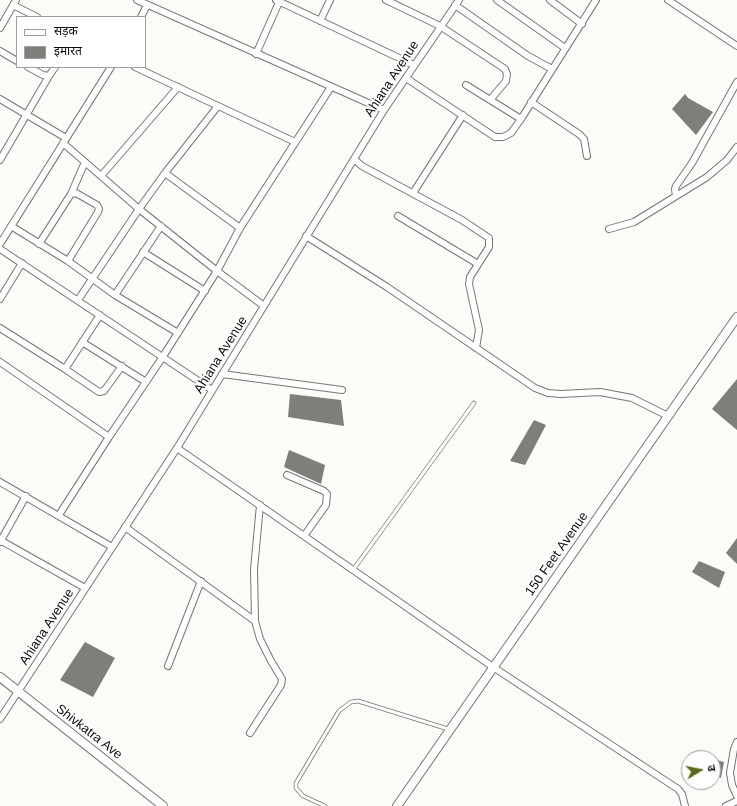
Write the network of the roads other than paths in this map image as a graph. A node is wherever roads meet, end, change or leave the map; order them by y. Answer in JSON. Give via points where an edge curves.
{"nodes":[{"id":1,"x":137,"y":0,"type":"edge"},
{"id":2,"x":279,"y":0,"type":"edge"},
{"id":3,"x":330,"y":0,"type":"edge"},
{"id":4,"x":386,"y":0,"type":"edge"},
{"id":5,"x":499,"y":0,"type":"edge"},
{"id":6,"x":550,"y":0,"type":"edge"},
{"id":7,"x":596,"y":0,"type":"edge"},
{"id":8,"x":668,"y":0,"type":"edge"},
{"id":9,"x":14,"y":2,"type":"edge"},
{"id":10,"x":457,"y":3,"type":"edge"},
{"id":11,"x":148,"y":5,"type":"junction"},
{"id":12,"x":35,"y":16,"type":"edge"},
{"id":13,"x":142,"y":16,"type":"edge"},
{"id":14,"x":320,"y":21,"type":"junction"},
{"id":15,"x":582,"y":24,"type":"junction"},
{"id":16,"x":440,"y":26,"type":"junction"},
{"id":17,"x":0,"y":28,"type":"edge"},
{"id":18,"x":737,"y":46,"type":"edge"},
{"id":19,"x":565,"y":48,"type":"junction"},
{"id":20,"x":0,"y":52,"type":"edge"},
{"id":21,"x":256,"y":54,"type":"junction"},
{"id":22,"x":16,"y":60,"type":"edge"},
{"id":23,"x":414,"y":65,"type":"junction"},
{"id":24,"x":31,"y":68,"type":"edge"},
{"id":25,"x":53,"y":68,"type":"edge"},
{"id":26,"x":110,"y":68,"type":"edge"},
{"id":27,"x":137,"y":68,"type":"edge"},
{"id":28,"x":552,"y":69,"type":"junction"},
{"id":29,"x":49,"y":76,"type":"junction"},
{"id":30,"x":406,"y":78,"type":"junction"},
{"id":31,"x":737,"y":82,"type":"edge"},
{"id":32,"x":466,"y":85,"type":"dead end"},
{"id":33,"x":178,"y":87,"type":"junction"},
{"id":34,"x":332,"y":87,"type":"junction"},
{"id":35,"x":0,"y":99,"type":"edge"},
{"id":36,"x":490,"y":100,"type":"junction"},
{"id":37,"x":531,"y":102,"type":"junction"},
{"id":38,"x":218,"y":106,"type":"junction"},
{"id":39,"x":384,"y":110,"type":"junction"},
{"id":40,"x":27,"y":115,"type":"junction"},
{"id":41,"x":463,"y":115,"type":"junction"},
{"id":42,"x":520,"y":119,"type":"junction"},
{"id":43,"x":64,"y":140,"type":"junction"},
{"id":44,"x":295,"y":142,"type":"junction"},
{"id":45,"x":737,"y":148,"type":"edge"},
{"id":46,"x":3,"y":149,"type":"edge"},
{"id":47,"x":587,"y":156,"type":"dead end"},
{"id":48,"x":0,"y":160,"type":"edge"},
{"id":49,"x":354,"y":160,"type":"junction"},
{"id":50,"x":85,"y":162,"type":"junction"},
{"id":51,"x":165,"y":173,"type":"junction"},
{"id":52,"x":101,"y":176,"type":"junction"},
{"id":53,"x":414,"y":193,"type":"junction"},
{"id":54,"x":71,"y":194,"type":"junction"},
{"id":55,"x":676,"y":196,"type":"junction"},
{"id":56,"x":139,"y":209,"type":"junction"},
{"id":57,"x":398,"y":216,"type":"dead end"},
{"id":58,"x":11,"y":226,"type":"junction"},
{"id":59,"x":161,"y":226,"type":"junction"},
{"id":60,"x":240,"y":228,"type":"junction"},
{"id":61,"x":610,"y":229,"type":"dead end"},
{"id":62,"x":306,"y":236,"type":"junction"},
{"id":63,"x":0,"y":244,"type":"edge"},
{"id":64,"x":39,"y":244,"type":"junction"},
{"id":65,"x":0,"y":249,"type":"edge"},
{"id":66,"x":144,"y":252,"type":"junction"},
{"id":67,"x":68,"y":261,"type":"junction"},
{"id":68,"x":22,"y":264,"type":"junction"},
{"id":69,"x":478,"y":264,"type":"junction"},
{"id":70,"x":217,"y":271,"type":"junction"},
{"id":71,"x":92,"y":279,"type":"junction"},
{"id":72,"x":205,"y":291,"type":"junction"},
{"id":73,"x":115,"y":294,"type":"junction"},
{"id":74,"x":0,"y":299,"type":"edge"},
{"id":75,"x":78,"y":300,"type":"junction"},
{"id":76,"x":264,"y":306,"type":"junction"},
{"id":77,"x":100,"y":315,"type":"junction"},
{"id":78,"x":737,"y":317,"type":"edge"},
{"id":79,"x":0,"y":328,"type":"edge"},
{"id":80,"x":178,"y":333,"type":"junction"},
{"id":81,"x":82,"y":342,"type":"junction"},
{"id":82,"x":476,"y":348,"type":"junction"},
{"id":83,"x":162,"y":358,"type":"junction"},
{"id":84,"x":0,"y":362,"type":"edge"},
{"id":85,"x":122,"y":366,"type":"junction"},
{"id":86,"x":65,"y":369,"type":"junction"},
{"id":87,"x":222,"y":374,"type":"junction"},
{"id":88,"x":146,"y":382,"type":"junction"},
{"id":89,"x":212,"y":390,"type":"junction"},
{"id":90,"x":342,"y":390,"type":"dead end"},
{"id":91,"x":474,"y":403,"type":"dead end"},
{"id":92,"x":668,"y":416,"type":"junction"},
{"id":93,"x":109,"y":437,"type":"junction"},
{"id":94,"x":177,"y":448,"type":"junction"},
{"id":95,"x":287,"y":475,"type":"dead end"},
{"id":96,"x":0,"y":482,"type":"edge"},
{"id":97,"x":26,"y":496,"type":"junction"},
{"id":98,"x":260,"y":505,"type":"junction"},
{"id":99,"x":59,"y":515,"type":"junction"},
{"id":100,"x":125,"y":527,"type":"junction"},
{"id":101,"x":304,"y":536,"type":"junction"},
{"id":102,"x":0,"y":540,"type":"edge"},
{"id":103,"x":112,"y":547,"type":"junction"},
{"id":104,"x":353,"y":570,"type":"junction"},
{"id":105,"x":201,"y":581,"type":"junction"},
{"id":106,"x":85,"y":588,"type":"junction"},
{"id":107,"x":255,"y":620,"type":"junction"},
{"id":108,"x":168,"y":666,"type":"dead end"},
{"id":109,"x":493,"y":667,"type":"junction"},
{"id":110,"x":0,"y":677,"type":"edge"},
{"id":111,"x":18,"y":691,"type":"junction"},
{"id":112,"x":0,"y":719,"type":"edge"},
{"id":113,"x":450,"y":730,"type":"junction"},
{"id":114,"x":250,"y":733,"type":"dead end"},
{"id":115,"x":737,"y":742,"type":"edge"},
{"id":116,"x":737,"y":796,"type":"edge"},
{"id":117,"x":737,"y":801,"type":"edge"},
{"id":118,"x":164,"y":806,"type":"edge"},
{"id":119,"x":325,"y":806,"type":"edge"},
{"id":120,"x":397,"y":806,"type":"edge"},
{"id":121,"x":685,"y":806,"type":"edge"},
{"id":122,"x":726,"y":806,"type":"edge"}],
"edges":[{"from":1,"to":11,"type":"street"},
{"from":2,"to":14,"type":"street"},
{"from":2,"to":21,"type":"street"},
{"from":3,"to":14,"type":"street"},
{"from":4,"to":16,"type":"street"},
{"from":5,"to":19,"type":"street"},
{"from":6,"to":15,"type":"street"},
{"from":7,"to":15,"type":"street"},
{"from":8,"to":18,"type":"street"},
{"from":9,"to":12,"type":"street"},
{"from":9,"to":17,"type":"street"},
{"from":10,"to":16,"type":"street","name":"Ahiana Avenue"},
{"from":10,"to":28,"type":"street","via":[[528,56]]},
{"from":11,"to":13,"type":"street"},
{"from":11,"to":21,"type":"street"},
{"from":14,"to":23,"type":"street"},
{"from":15,"to":19,"type":"street"},
{"from":16,"to":23,"type":"street","name":"Ahiana Avenue"},
{"from":16,"to":36,"type":"street","via":[[505,69],[506,81]]},
{"from":19,"to":28,"type":"street"},
{"from":20,"to":22,"type":"street"},
{"from":21,"to":34,"type":"street"},
{"from":23,"to":30,"type":"street","name":"Ahiana Avenue"},
{"from":24,"to":29,"type":"street","via":[[43,76]]},
{"from":25,"to":29,"type":"street"},
{"from":26,"to":43,"type":"street"},
{"from":27,"to":33,"type":"street"},
{"from":28,"to":37,"type":"street"},
{"from":29,"to":40,"type":"street"},
{"from":30,"to":39,"type":"street","name":"Ahiana Avenue"},
{"from":30,"to":41,"type":"street"},
{"from":31,"to":55,"type":"street","via":[[692,163],[676,186]]},
{"from":32,"to":36,"type":"street"},
{"from":33,"to":38,"type":"street"},
{"from":33,"to":52,"type":"street"},
{"from":34,"to":39,"type":"street"},
{"from":34,"to":44,"type":"street"},
{"from":35,"to":40,"type":"street"},
{"from":36,"to":42,"type":"street"},
{"from":37,"to":42,"type":"street"},
{"from":37,"to":47,"type":"street","via":[[579,134],[584,139]]},
{"from":38,"to":44,"type":"street"},
{"from":38,"to":51,"type":"street"},
{"from":39,"to":49,"type":"street","name":"Ahiana Avenue"},
{"from":40,"to":43,"type":"street"},
{"from":40,"to":46,"type":"street"},
{"from":41,"to":42,"type":"street","via":[[495,137],[503,138],[511,133]]},
{"from":41,"to":53,"type":"street"},
{"from":43,"to":50,"type":"street"},
{"from":43,"to":58,"type":"street"},
{"from":44,"to":60,"type":"street"},
{"from":45,"to":55,"type":"street","via":[[707,177]]},
{"from":46,"to":48,"type":"street"},
{"from":49,"to":53,"type":"street"},
{"from":49,"to":62,"type":"street","name":"Ahiana Avenue"},
{"from":50,"to":52,"type":"street"},
{"from":50,"to":54,"type":"street"},
{"from":51,"to":56,"type":"street"},
{"from":51,"to":60,"type":"street"},
{"from":52,"to":56,"type":"street"},
{"from":53,"to":69,"type":"street","via":[[489,238],[489,247]]},
{"from":54,"to":64,"type":"street"},
{"from":54,"to":67,"type":"street","via":[[76,193],[97,205],[99,209]]},
{"from":55,"to":61,"type":"street","via":[[634,222]]},
{"from":56,"to":59,"type":"street"},
{"from":56,"to":71,"type":"street"},
{"from":57,"to":69,"type":"street"},
{"from":58,"to":63,"type":"street"},
{"from":58,"to":64,"type":"street"},
{"from":59,"to":66,"type":"street"},
{"from":59,"to":70,"type":"street"},
{"from":60,"to":70,"type":"street"},
{"from":62,"to":76,"type":"street","name":"Ahiana Avenue"},
{"from":62,"to":82,"type":"street"},
{"from":64,"to":67,"type":"street"},
{"from":65,"to":68,"type":"street"},
{"from":66,"to":72,"type":"street"},
{"from":66,"to":73,"type":"street"},
{"from":67,"to":71,"type":"street"},
{"from":68,"to":74,"type":"street"},
{"from":68,"to":75,"type":"street"},
{"from":69,"to":82,"type":"street","via":[[469,284],[479,330]]},
{"from":70,"to":72,"type":"street"},
{"from":70,"to":76,"type":"street"},
{"from":71,"to":73,"type":"street"},
{"from":71,"to":75,"type":"street"},
{"from":72,"to":80,"type":"street"},
{"from":73,"to":80,"type":"street"},
{"from":75,"to":77,"type":"street"},
{"from":76,"to":87,"type":"street","name":"Ahiana Avenue"},
{"from":77,"to":81,"type":"street"},
{"from":77,"to":83,"type":"street"},
{"from":78,"to":92,"type":"street","name":"150 Feet Avenue"},
{"from":79,"to":86,"type":"street"},
{"from":80,"to":83,"type":"street"},
{"from":81,"to":85,"type":"street"},
{"from":81,"to":86,"type":"street"},
{"from":82,"to":92,"type":"street","via":[[535,388],[548,393],[600,392],[632,398]]},
{"from":83,"to":88,"type":"street"},
{"from":83,"to":89,"type":"street"},
{"from":84,"to":93,"type":"street"},
{"from":85,"to":86,"type":"street","via":[[104,391],[100,392]]},
{"from":85,"to":88,"type":"street"},
{"from":87,"to":89,"type":"street","name":"Ahiana Avenue"},
{"from":87,"to":90,"type":"street"},
{"from":88,"to":93,"type":"street"},
{"from":89,"to":94,"type":"street","name":"Ahiana Avenue"},
{"from":91,"to":104,"type":"lane"},
{"from":92,"to":109,"type":"street","name":"150 Feet Avenue"},
{"from":93,"to":99,"type":"street"},
{"from":94,"to":98,"type":"street"},
{"from":94,"to":100,"type":"street","name":"Ahiana Avenue"},
{"from":95,"to":101,"type":"street","via":[[327,494],[326,505]]},
{"from":96,"to":97,"type":"street"},
{"from":97,"to":99,"type":"street"},
{"from":97,"to":102,"type":"street"},
{"from":98,"to":101,"type":"street"},
{"from":98,"to":107,"type":"street","via":[[254,569]]},
{"from":99,"to":103,"type":"street"},
{"from":100,"to":103,"type":"street","name":"Ahiana Avenue"},
{"from":100,"to":105,"type":"street"},
{"from":101,"to":104,"type":"street"},
{"from":102,"to":106,"type":"street"},
{"from":103,"to":106,"type":"street","name":"Ahiana Avenue"},
{"from":104,"to":109,"type":"street"},
{"from":105,"to":107,"type":"street"},
{"from":105,"to":108,"type":"street"},
{"from":106,"to":111,"type":"street","name":"Ahiana Avenue"},
{"from":107,"to":114,"type":"street","via":[[260,639],[282,679],[281,685]]},
{"from":109,"to":113,"type":"street","name":"150 Feet Avenue"},
{"from":109,"to":121,"type":"street","via":[[678,789]]},
{"from":110,"to":111,"type":"street","name":"Shivkatra Ave"},
{"from":111,"to":112,"type":"street","name":"Ahiana Avenue"},
{"from":111,"to":118,"type":"street","name":"Shivkatra Ave"},
{"from":113,"to":119,"type":"lane","via":[[358,701],[351,702],[339,711],[296,783],[296,788],[304,796]]},
{"from":113,"to":120,"type":"street","name":"150 Feet Avenue"},
{"from":115,"to":116,"type":"street","via":[[730,773]]},
{"from":117,"to":122,"type":"street"}]}
